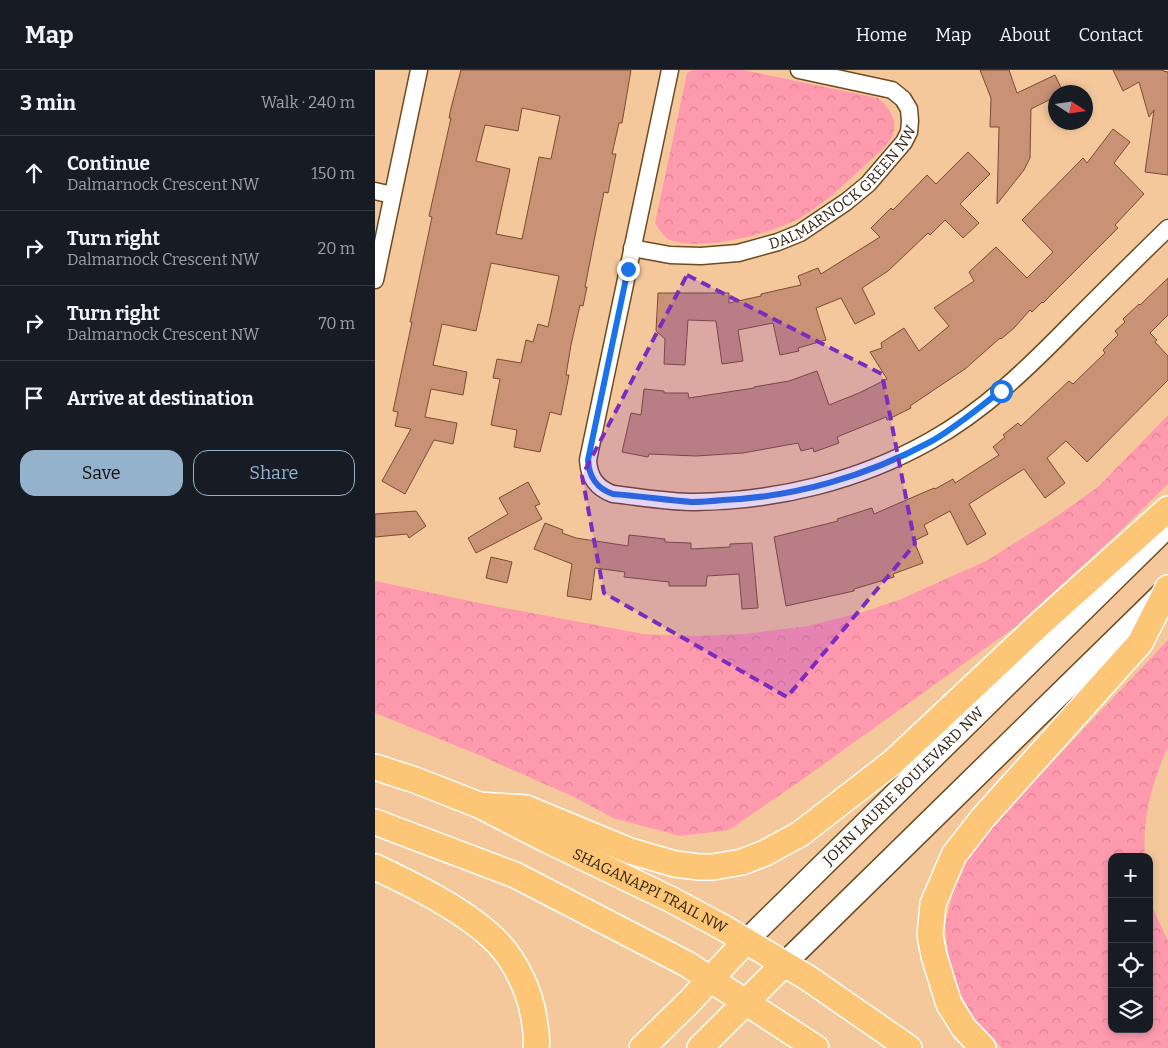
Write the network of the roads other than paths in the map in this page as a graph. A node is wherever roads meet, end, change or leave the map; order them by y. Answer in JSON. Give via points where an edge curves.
{"nodes":[{"id":1,"x":419,"y":70,"type":"edge"},
{"id":2,"x":670,"y":70,"type":"edge"},
{"id":3,"x":799,"y":70,"type":"edge"},
{"id":4,"x":375,"y":191,"type":"edge"},
{"id":5,"x":392,"y":195,"type":"junction"},
{"id":6,"x":1168,"y":228,"type":"edge"},
{"id":7,"x":632,"y":248,"type":"junction"},
{"id":8,"x":375,"y":280,"type":"edge"},
{"id":9,"x":1168,"y":509,"type":"edge"},
{"id":10,"x":1168,"y":526,"type":"edge"},
{"id":11,"x":1168,"y":588,"type":"edge"},
{"id":12,"x":375,"y":767,"type":"edge"},
{"id":13,"x":479,"y":806,"type":"junction"},
{"id":14,"x":375,"y":822,"type":"edge"},
{"id":15,"x":375,"y":867,"type":"edge"},
{"id":16,"x":746,"y":941,"type":"junction"},
{"id":17,"x":784,"y":964,"type":"junction"},
{"id":18,"x":710,"y":979,"type":"junction"},
{"id":19,"x":745,"y":1002,"type":"junction"},
{"id":20,"x":537,"y":1048,"type":"edge"},
{"id":21,"x":642,"y":1048,"type":"edge"},
{"id":22,"x":700,"y":1048,"type":"edge"},
{"id":23,"x":816,"y":1048,"type":"edge"},
{"id":24,"x":909,"y":1048,"type":"edge"},
{"id":25,"x":983,"y":1048,"type":"edge"}],
"edges":[{"from":1,"to":5,"type":"street"},
{"from":2,"to":7,"type":"street"},
{"from":3,"to":7,"type":"street","name":"DALMARNOCK GREEN NW","via":[[892,90],[909,109],[909,132],[904,142],[868,184],[800,233],[746,251],[701,256],[670,255]]},
{"from":4,"to":5,"type":"street"},
{"from":5,"to":8,"type":"street"},
{"from":6,"to":7,"type":"street","via":[[1028,368],[961,422],[930,441],[877,467],[804,489],[746,499],[693,502],[613,494],[597,485],[590,473],[588,460]]},
{"from":9,"to":13,"type":"main road","via":[[893,762],[800,834],[765,853],[727,865],[691,866],[630,851],[526,808]]},
{"from":10,"to":16,"type":"main road","name":"JOHN LAURIE BOULEVARD NW"},
{"from":11,"to":17,"type":"main road"},
{"from":11,"to":25,"type":"main road","via":[[1140,643],[982,818],[954,855],[933,904],[930,935],[949,1004],[964,1028]]},
{"from":12,"to":13,"type":"main road","name":"SHAGANAPPI TRAIL NW"},
{"from":13,"to":16,"type":"main road","name":"SHAGANAPPI TRAIL NW","via":[[670,899]]},
{"from":14,"to":18,"type":"main road","via":[[515,875]]},
{"from":15,"to":20,"type":"main road","via":[[422,890],[475,924],[499,944],[524,982],[533,1008]]},
{"from":16,"to":17,"type":"main road","name":"SHAGANAPPI TRAIL NW"},
{"from":16,"to":18,"type":"main road","name":"JOHN LAURIE BOULEVARD NW"},
{"from":17,"to":19,"type":"main road"},
{"from":17,"to":24,"type":"main road","name":"SHAGANAPPI TRAIL NW"},
{"from":18,"to":19,"type":"main road"},
{"from":18,"to":21,"type":"main road","name":"JOHN LAURIE BOULEVARD NW"},
{"from":19,"to":22,"type":"main road"},
{"from":19,"to":23,"type":"main road"}]}
